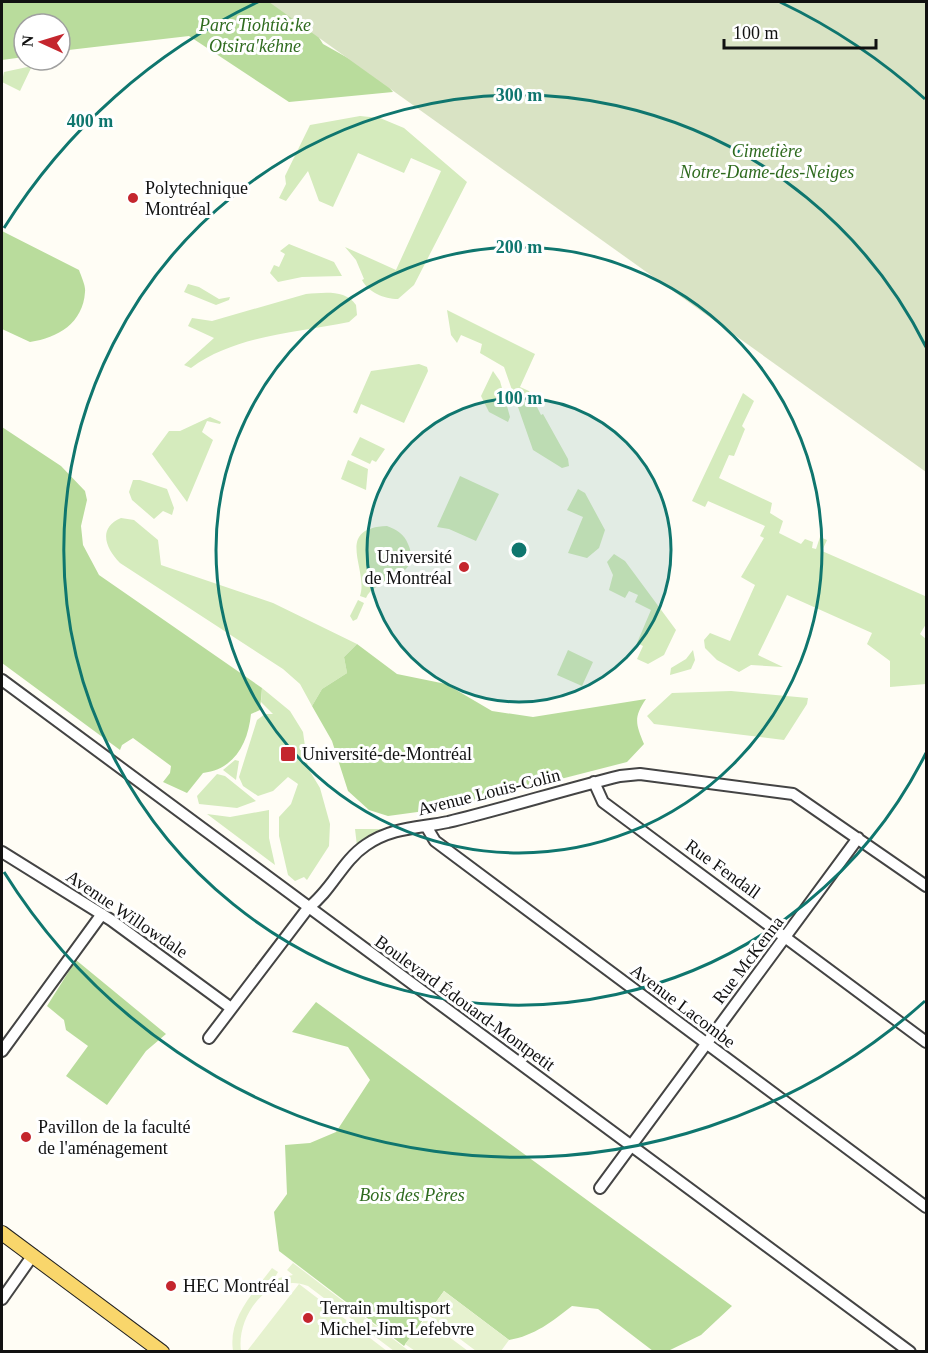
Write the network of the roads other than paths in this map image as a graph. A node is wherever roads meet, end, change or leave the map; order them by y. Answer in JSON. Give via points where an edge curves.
{"nodes":[{"id":1,"x":2,"y":680,"type":"edge"},
{"id":2,"x":594,"y":782,"type":"junction"},
{"id":3,"x":426,"y":826,"type":"junction"},
{"id":4,"x":858,"y":838,"type":"junction"},
{"id":5,"x":2,"y":854,"type":"edge"},
{"id":6,"x":927,"y":886,"type":"edge"},
{"id":7,"x":308,"y":908,"type":"junction"},
{"id":8,"x":102,"y":914,"type":"junction"},
{"id":9,"x":786,"y":936,"type":"junction"},
{"id":10,"x":231,"y":1008,"type":"junction"},
{"id":11,"x":209,"y":1038,"type":"dead end"},
{"id":12,"x":927,"y":1042,"type":"edge"},
{"id":13,"x":706,"y":1044,"type":"junction"},
{"id":14,"x":2,"y":1052,"type":"edge"},
{"id":15,"x":631,"y":1146,"type":"junction"},
{"id":16,"x":600,"y":1188,"type":"dead end"},
{"id":17,"x":927,"y":1207,"type":"edge"},
{"id":18,"x":2,"y":1233,"type":"edge"},
{"id":19,"x":33,"y":1255,"type":"junction"},
{"id":20,"x":2,"y":1299,"type":"edge"},
{"id":21,"x":154,"y":1349,"type":"edge"},
{"id":22,"x":910,"y":1352,"type":"edge"}],
"edges":[{"from":1,"to":7,"type":"street","name":"Boulevard Édouard-Montpetit"},
{"from":2,"to":3,"type":"street","name":"Avenue Louis-Colin"},
{"from":2,"to":4,"type":"street","name":"Avenue Louis-Colin","via":[[640,774],[783,792],[805,801]]},
{"from":2,"to":9,"type":"street","name":"Rue Fendall","via":[[603,802]]},
{"from":3,"to":7,"type":"street","name":"Avenue Louis-Colin","via":[[400,828],[368,843],[350,857],[325,893]]},
{"from":3,"to":13,"type":"street","name":"Avenue Lacombe","via":[[435,842]]},
{"from":4,"to":6,"type":"street","name":"Avenue Louis-Colin"},
{"from":4,"to":9,"type":"street","name":"Rue McKenna"},
{"from":5,"to":8,"type":"street","name":"Avenue Willowdale"},
{"from":7,"to":10,"type":"street","name":"Avenue Louis-Colin"},
{"from":7,"to":15,"type":"street","name":"Boulevard Édouard-Montpetit"},
{"from":8,"to":10,"type":"street","name":"Avenue Willowdale"},
{"from":8,"to":14,"type":"street"},
{"from":9,"to":12,"type":"street","name":"Rue Fendall"},
{"from":9,"to":13,"type":"street","name":"Rue McKenna"},
{"from":10,"to":11,"type":"street","name":"Avenue Louis-Colin"},
{"from":13,"to":15,"type":"street","name":"Rue McKenna"},
{"from":13,"to":17,"type":"street","name":"Avenue Lacombe"},
{"from":15,"to":16,"type":"street","name":"Rue McKenna"},
{"from":15,"to":22,"type":"street","name":"Boulevard Édouard-Montpetit"},
{"from":18,"to":19,"type":"main road"},
{"from":19,"to":20,"type":"street"},
{"from":19,"to":21,"type":"main road"}]}
